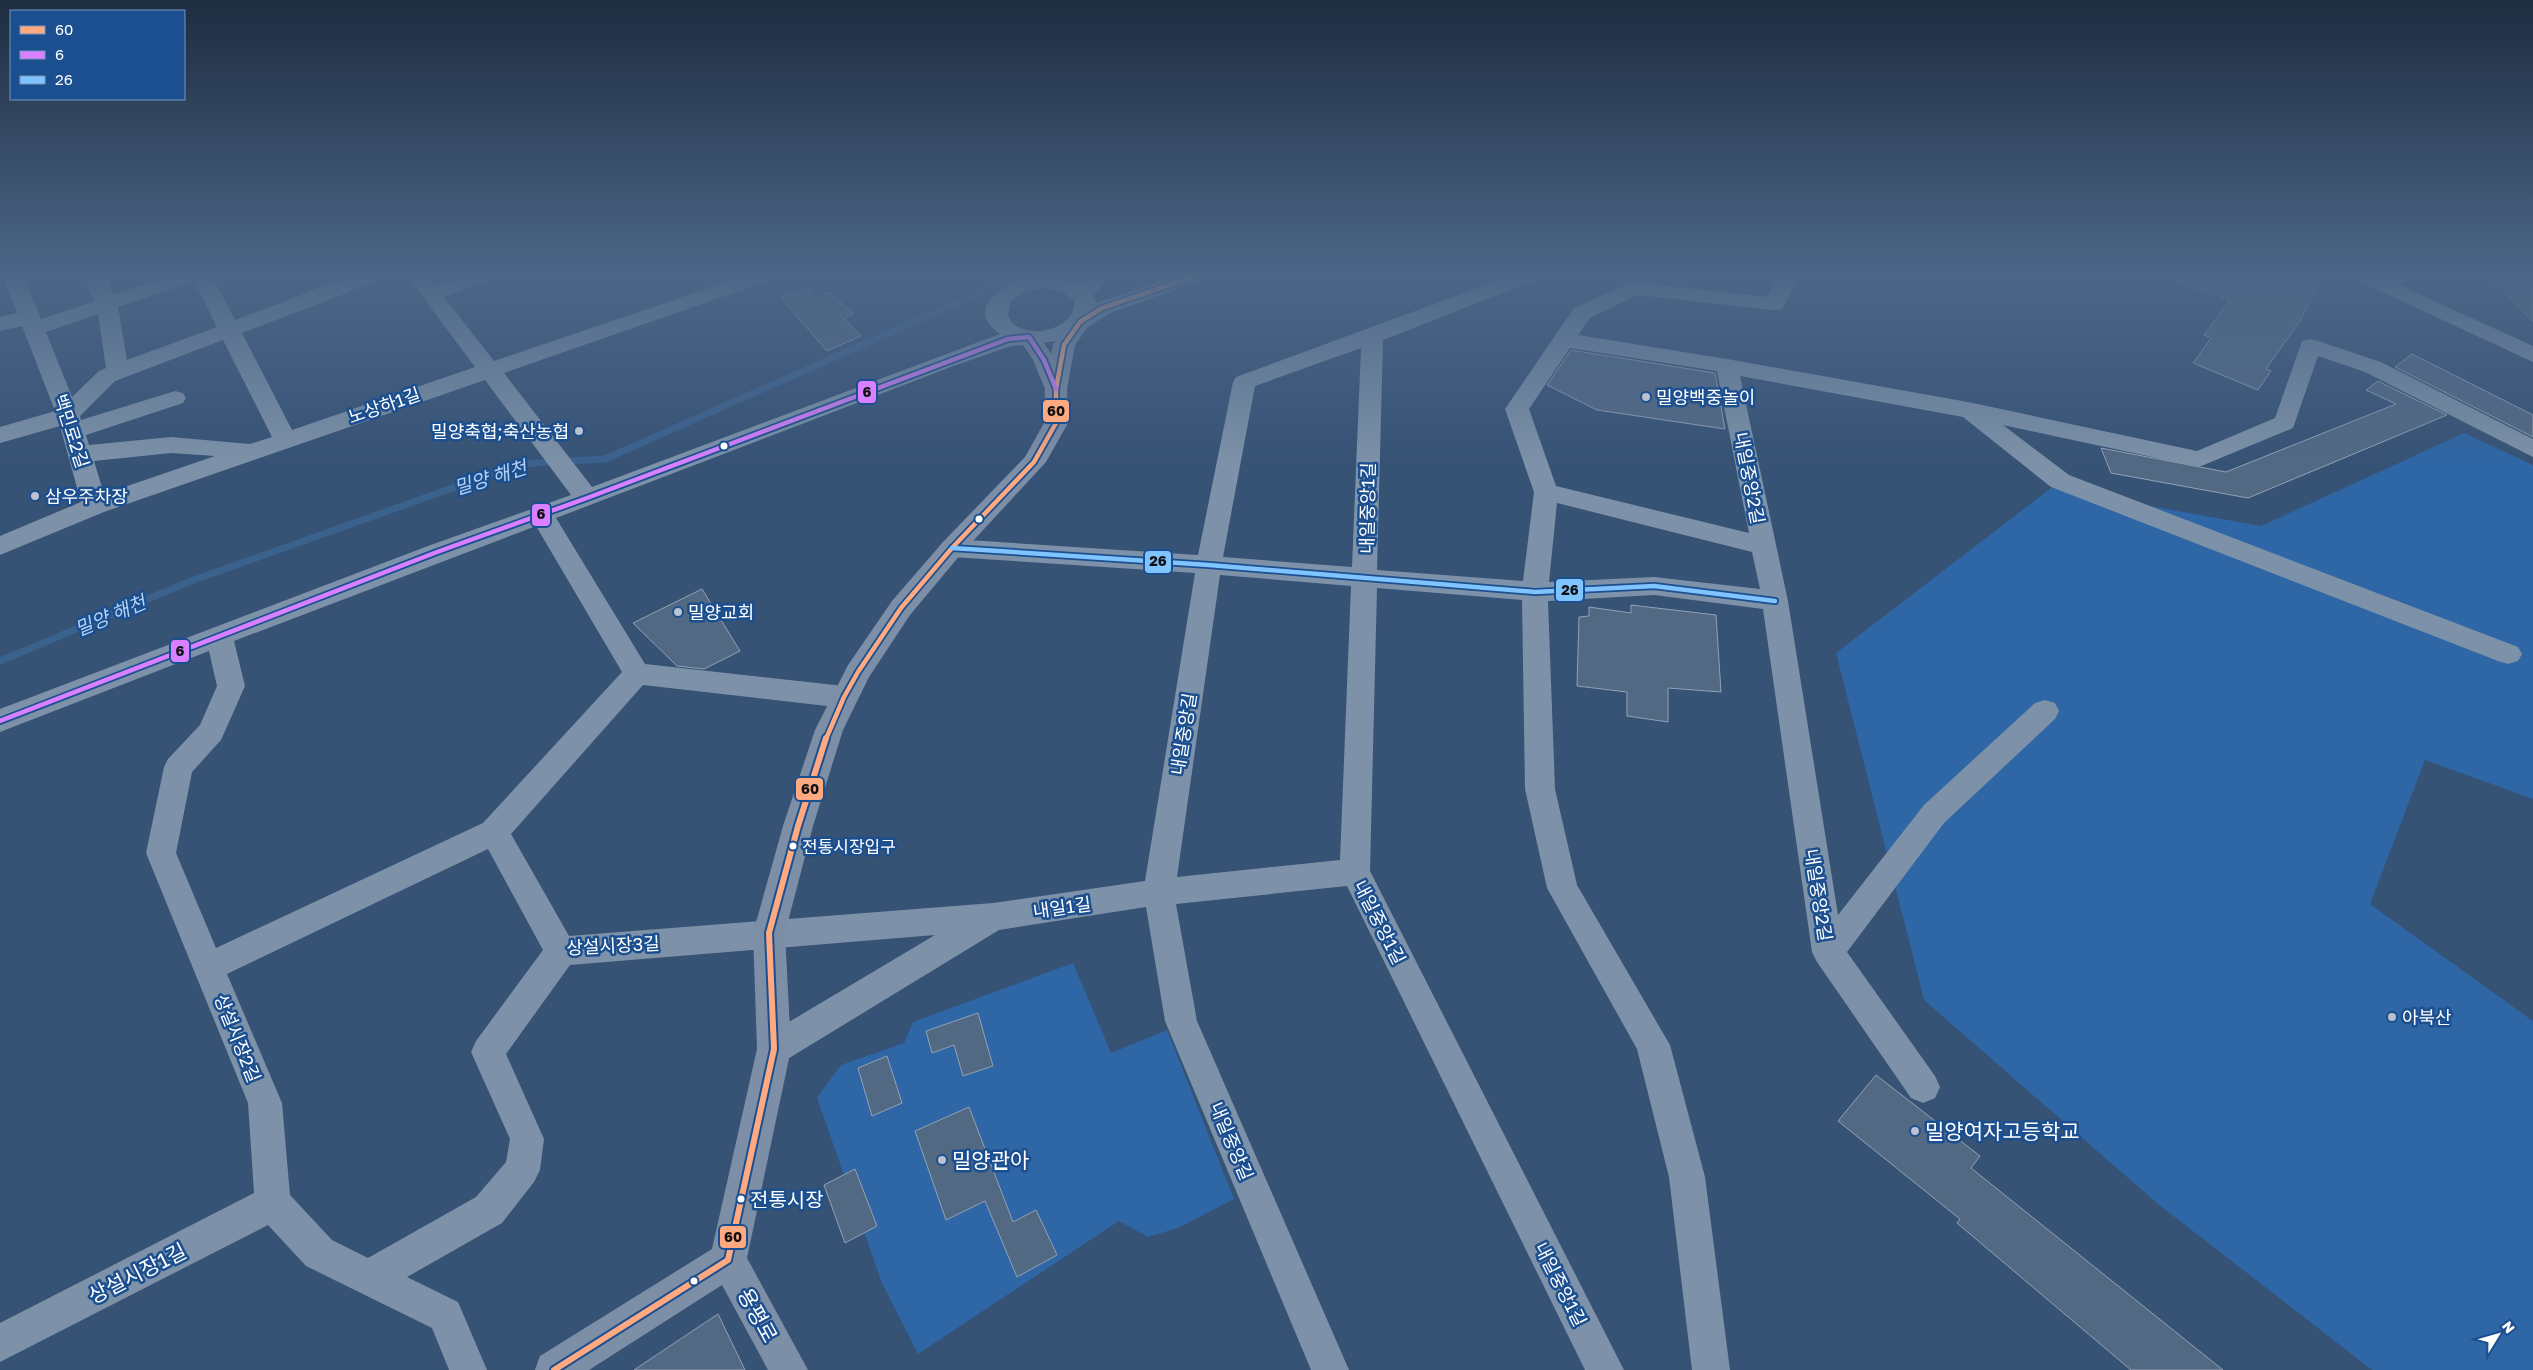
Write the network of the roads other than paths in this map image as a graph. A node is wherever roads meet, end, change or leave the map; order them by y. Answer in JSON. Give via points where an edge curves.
{"nodes":[{"id":1,"x":1372,"y":336,"type":"edge"},
{"id":2,"x":37,"y":337,"type":"edge"},
{"id":3,"x":112,"y":337,"type":"edge"},
{"id":4,"x":214,"y":337,"type":"edge"},
{"id":5,"x":233,"y":337,"type":"edge"},
{"id":6,"x":465,"y":337,"type":"edge"},
{"id":7,"x":584,"y":337,"type":"edge"},
{"id":8,"x":977,"y":337,"type":"edge"},
{"id":9,"x":1029,"y":337,"type":"joint"},
{"id":10,"x":1070,"y":337,"type":"edge"},
{"id":11,"x":1369,"y":337,"type":"edge"},
{"id":12,"x":1566,"y":337,"type":"edge"},
{"id":13,"x":2496,"y":337,"type":"edge"},
{"id":14,"x":1564,"y":340,"type":"junction"},
{"id":15,"x":2533,"y":354,"type":"edge"},
{"id":16,"x":948,"y":360,"type":"junction"},
{"id":17,"x":1727,"y":366,"type":"junction"},
{"id":18,"x":490,"y":369,"type":"junction"},
{"id":19,"x":118,"y":372,"type":"junction"},
{"id":20,"x":1056,"y":390,"type":"junction"},
{"id":21,"x":175,"y":398,"type":"dead end"},
{"id":22,"x":1968,"y":410,"type":"junction"},
{"id":23,"x":71,"y":423,"type":"junction"},
{"id":24,"x":0,"y":435,"type":"edge"},
{"id":25,"x":285,"y":439,"type":"junction"},
{"id":26,"x":2533,"y":448,"type":"edge"},
{"id":27,"x":254,"y":450,"type":"junction"},
{"id":28,"x":80,"y":454,"type":"junction"},
{"id":29,"x":1546,"y":492,"type":"junction"},
{"id":30,"x":584,"y":494,"type":"junction"},
{"id":31,"x":95,"y":506,"type":"junction"},
{"id":32,"x":542,"y":514,"type":"junction"},
{"id":33,"x":0,"y":546,"type":"edge"},
{"id":34,"x":1764,"y":546,"type":"junction"},
{"id":35,"x":952,"y":548,"type":"junction"},
{"id":36,"x":1209,"y":565,"type":"junction"},
{"id":37,"x":1366,"y":578,"type":"junction"},
{"id":38,"x":1535,"y":592,"type":"junction"},
{"id":39,"x":1775,"y":601,"type":"junction"},
{"id":40,"x":219,"y":635,"type":"junction"},
{"id":41,"x":2508,"y":654,"type":"dead end"},
{"id":42,"x":637,"y":674,"type":"junction"},
{"id":43,"x":844,"y":697,"type":"junction"},
{"id":44,"x":2045,"y":711,"type":"dead end"},
{"id":45,"x":0,"y":721,"type":"edge"},
{"id":46,"x":494,"y":832,"type":"junction"},
{"id":47,"x":1355,"y":872,"type":"junction"},
{"id":48,"x":1159,"y":892,"type":"junction"},
{"id":49,"x":994,"y":917,"type":"junction"},
{"id":50,"x":769,"y":933,"type":"junction"},
{"id":51,"x":561,"y":951,"type":"junction"},
{"id":52,"x":1828,"y":952,"type":"junction"},
{"id":53,"x":209,"y":968,"type":"junction"},
{"id":54,"x":774,"y":1049,"type":"junction"},
{"id":55,"x":1922,"y":1087,"type":"dead end"},
{"id":56,"x":273,"y":1203,"type":"junction"},
{"id":57,"x":728,"y":1260,"type":"junction"},
{"id":58,"x":369,"y":1278,"type":"junction"},
{"id":59,"x":0,"y":1344,"type":"edge"},
{"id":60,"x":468,"y":1370,"type":"edge"},
{"id":61,"x":554,"y":1370,"type":"edge"},
{"id":62,"x":789,"y":1370,"type":"edge"},
{"id":63,"x":1330,"y":1370,"type":"edge"},
{"id":64,"x":1605,"y":1370,"type":"edge"},
{"id":65,"x":1711,"y":1370,"type":"edge"}],
"edges":[{"from":1,"to":37,"type":"street","name":"내일중앙1길"},
{"from":2,"to":23,"type":"street","name":"백민로2길"},
{"from":3,"to":19,"type":"street"},
{"from":4,"to":19,"type":"street"},
{"from":5,"to":25,"type":"street"},
{"from":6,"to":18,"type":"street"},
{"from":7,"to":18,"type":"street","name":"노상하1길"},
{"from":8,"to":16,"type":"street"},
{"from":9,"to":16,"type":"street","via":[[1008,340]]},
{"from":9,"to":20,"type":"main road","via":[[1044,360]]},
{"from":10,"to":20,"type":"main road","via":[[1064,345]]},
{"from":11,"to":36,"type":"street","name":"내일중앙길","via":[[1244,382]]},
{"from":12,"to":14,"type":"street"},
{"from":13,"to":15,"type":"street"},
{"from":14,"to":17,"type":"street"},
{"from":14,"to":29,"type":"street","via":[[1517,409]]},
{"from":16,"to":30,"type":"street"},
{"from":17,"to":22,"type":"street"},
{"from":17,"to":34,"type":"street","name":"내일중앙2길"},
{"from":18,"to":25,"type":"street","name":"노상하1길"},
{"from":18,"to":30,"type":"street"},
{"from":19,"to":23,"type":"street","via":[[107,376]]},
{"from":20,"to":35,"type":"main road","via":[[1056,423],[1034,462]]},
{"from":21,"to":23,"type":"street"},
{"from":22,"to":26,"type":"street","via":[[2200,459],[2285,423],[2310,346],[2373,367]]},
{"from":22,"to":41,"type":"street","via":[[2060,481]]},
{"from":23,"to":24,"type":"street"},
{"from":23,"to":28,"type":"street","name":"백민로2길"},
{"from":25,"to":27,"type":"street","name":"노상하1길"},
{"from":27,"to":28,"type":"street","via":[[171,445]]},
{"from":27,"to":31,"type":"street","name":"노상하1길"},
{"from":28,"to":31,"type":"street","name":"백민로2길"},
{"from":29,"to":34,"type":"street","name":"내일중앙2길"},
{"from":29,"to":38,"type":"street"},
{"from":30,"to":32,"type":"street"},
{"from":31,"to":33,"type":"street","name":"노상하1길"},
{"from":32,"to":40,"type":"street"},
{"from":32,"to":42,"type":"street"},
{"from":34,"to":39,"type":"street","name":"내일중앙2길"},
{"from":35,"to":36,"type":"street"},
{"from":35,"to":43,"type":"main road","via":[[901,608]]},
{"from":36,"to":37,"type":"street"},
{"from":36,"to":48,"type":"street","name":"내일중앙길"},
{"from":37,"to":38,"type":"street"},
{"from":37,"to":47,"type":"street","name":"내일중앙1길"},
{"from":38,"to":39,"type":"street","via":[[1654,586]]},
{"from":38,"to":65,"type":"street","via":[[1540,789],[1562,888],[1653,1045],[1687,1177]]},
{"from":39,"to":52,"type":"street","name":"내일중앙2길"},
{"from":40,"to":45,"type":"street"},
{"from":40,"to":53,"type":"street","name":"상설시장2길","via":[[232,686],[211,732],[178,767],[161,853]]},
{"from":42,"to":43,"type":"street"},
{"from":42,"to":46,"type":"street"},
{"from":43,"to":50,"type":"main road","via":[[829,730]]},
{"from":44,"to":52,"type":"street","name":"내일중앙2길","via":[[1934,814]]},
{"from":46,"to":51,"type":"street","name":"상설시장3길"},
{"from":46,"to":53,"type":"street"},
{"from":47,"to":48,"type":"street","name":"내일1길"},
{"from":47,"to":64,"type":"street","name":"내일중앙1길"},
{"from":48,"to":49,"type":"street","name":"내일1길"},
{"from":48,"to":63,"type":"street","name":"내일중앙길","via":[[1181,1021]]},
{"from":49,"to":50,"type":"street","name":"내일1길"},
{"from":49,"to":54,"type":"street"},
{"from":50,"to":51,"type":"street","name":"상설시장3길"},
{"from":50,"to":54,"type":"main road"},
{"from":51,"to":58,"type":"street","via":[[488,1052],[527,1139],[522,1170],[489,1210]]},
{"from":52,"to":55,"type":"street"},
{"from":53,"to":56,"type":"street","name":"상설시장2길","via":[[265,1103]]},
{"from":54,"to":57,"type":"main road"},
{"from":56,"to":58,"type":"street","via":[[319,1253]]},
{"from":56,"to":59,"type":"street","name":"상설시장1길"},
{"from":57,"to":61,"type":"main road"},
{"from":57,"to":62,"type":"main road","name":"용평로"},
{"from":58,"to":60,"type":"street","via":[[445,1315]]}]}
